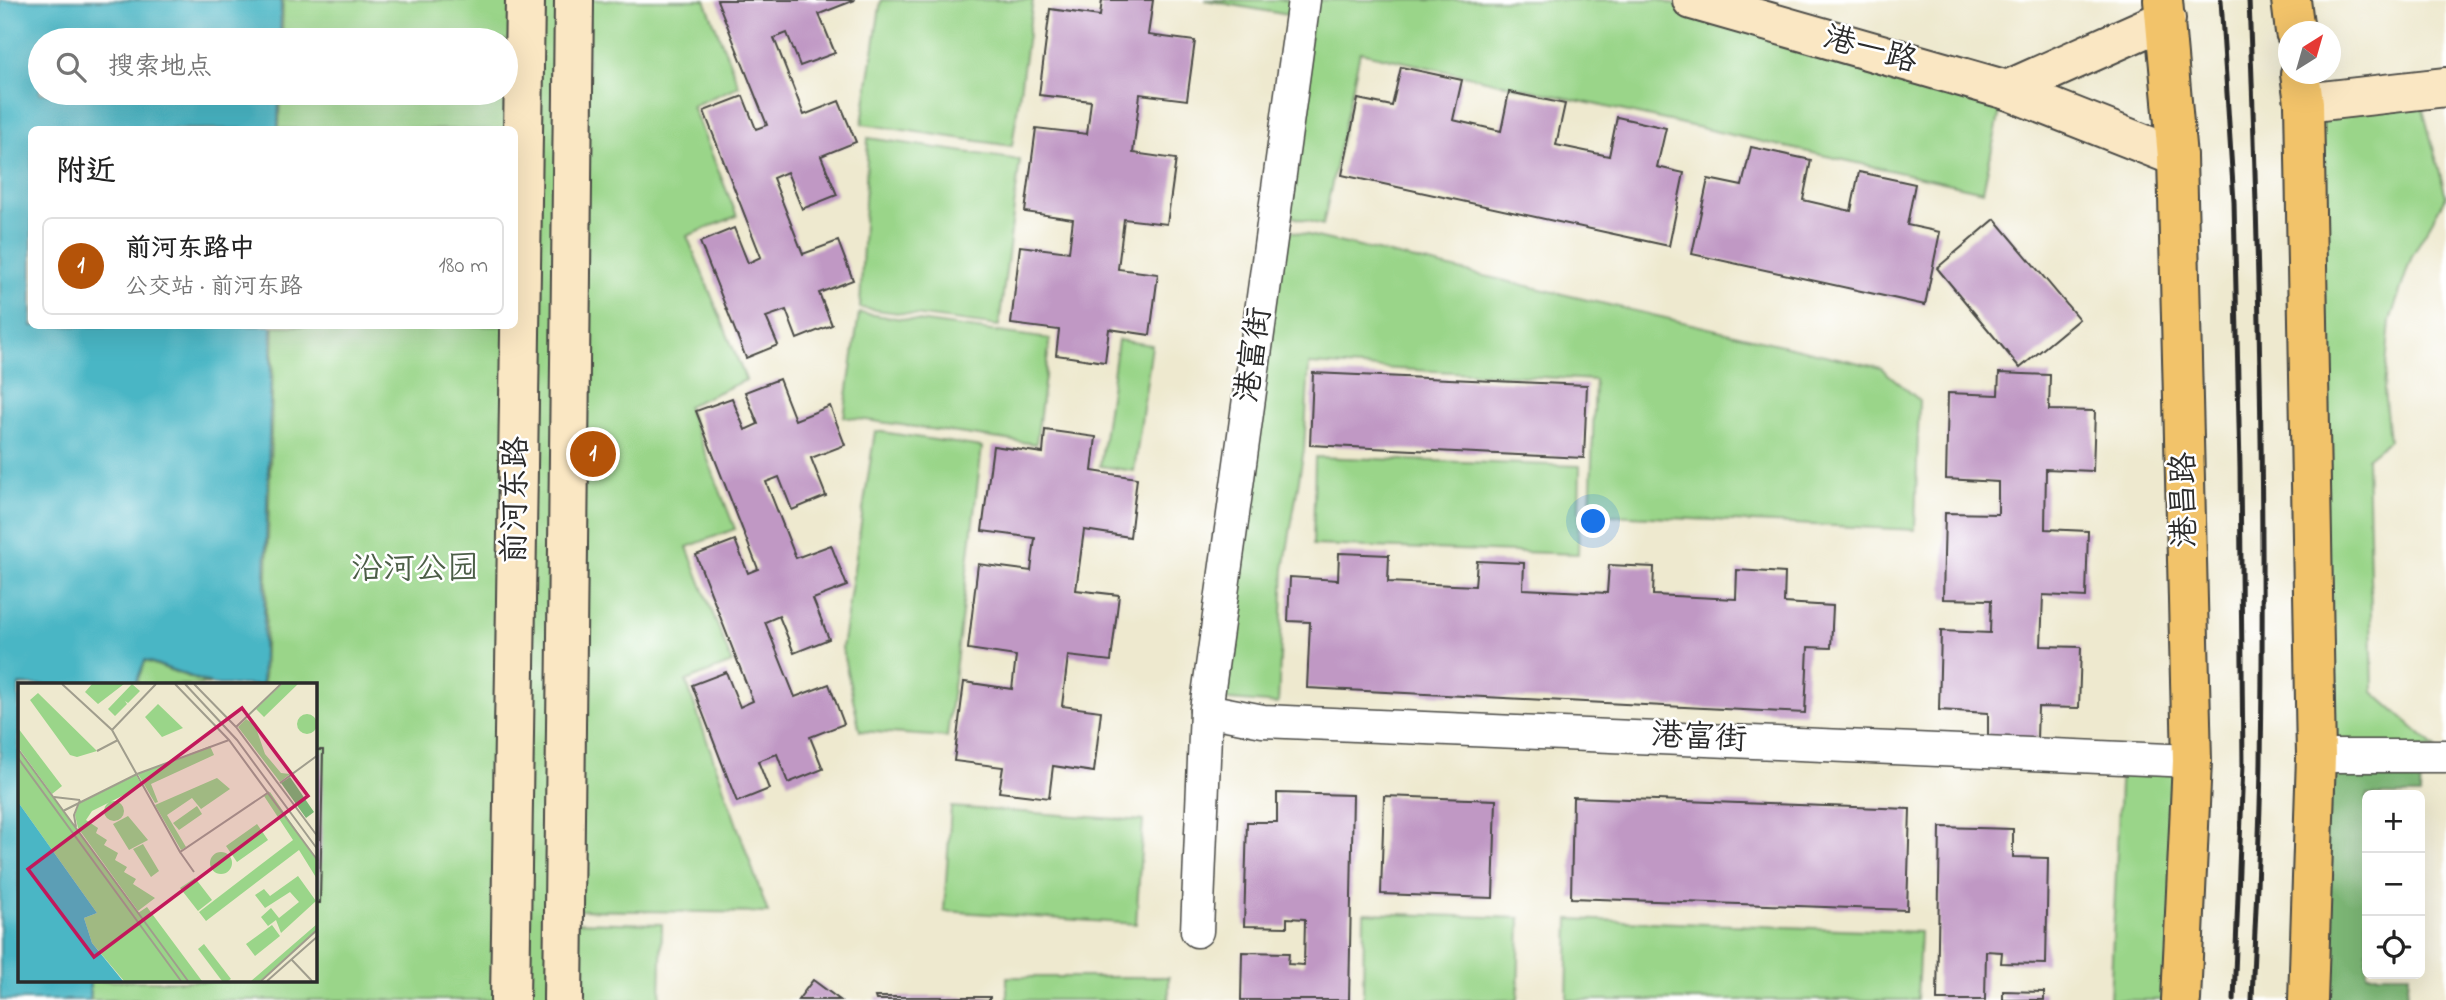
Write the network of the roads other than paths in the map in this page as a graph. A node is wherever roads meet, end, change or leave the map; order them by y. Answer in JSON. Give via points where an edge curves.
{"nodes":[{"id":1,"x":525,"y":0,"type":"edge"},
{"id":2,"x":574,"y":0,"type":"edge"},
{"id":3,"x":579,"y":0,"type":"edge"},
{"id":4,"x":1304,"y":0,"type":"edge"},
{"id":5,"x":1692,"y":0,"type":"edge"},
{"id":6,"x":2291,"y":0,"type":"edge"},
{"id":7,"x":2164,"y":9,"type":"edge"},
{"id":8,"x":2294,"y":21,"type":"edge"},
{"id":9,"x":573,"y":50,"type":"junction"},
{"id":10,"x":2446,"y":87,"type":"edge"},
{"id":11,"x":2302,"y":88,"type":"edge"},
{"id":12,"x":2007,"y":90,"type":"junction"},
{"id":13,"x":2177,"y":157,"type":"junction"},
{"id":14,"x":1206,"y":710,"type":"junction"},
{"id":15,"x":2316,"y":756,"type":"junction"},
{"id":16,"x":2446,"y":756,"type":"edge"},
{"id":17,"x":2192,"y":761,"type":"junction"},
{"id":18,"x":1198,"y":931,"type":"dead end"},
{"id":19,"x":510,"y":1000,"type":"edge"},
{"id":20,"x":563,"y":1000,"type":"edge"},
{"id":21,"x":2181,"y":1000,"type":"edge"},
{"id":22,"x":2308,"y":1000,"type":"edge"}],
"edges":[{"from":1,"to":19,"type":"main road","name":"前河东路"},
{"from":2,"to":9,"type":"main road","name":"前河东路"},
{"from":3,"to":9,"type":"main road"},
{"from":4,"to":14,"type":"street","name":"港富街"},
{"from":5,"to":12,"type":"main road","name":"港一路"},
{"from":6,"to":8,"type":"main road"},
{"from":7,"to":12,"type":"main road"},
{"from":7,"to":13,"type":"main road","name":"港昌路"},
{"from":9,"to":20,"type":"main road","name":"前河东路"},
{"from":10,"to":11,"type":"main road"},
{"from":11,"to":15,"type":"main road"},
{"from":12,"to":13,"type":"main road","name":"港一路"},
{"from":13,"to":17,"type":"main road","name":"港昌路"},
{"from":14,"to":17,"type":"street","name":"港富街","via":[[1263,721]]},
{"from":14,"to":18,"type":"street","name":"港富街"},
{"from":15,"to":16,"type":"street"},
{"from":15,"to":22,"type":"main road"},
{"from":17,"to":21,"type":"main road","name":"港昌路"}]}
